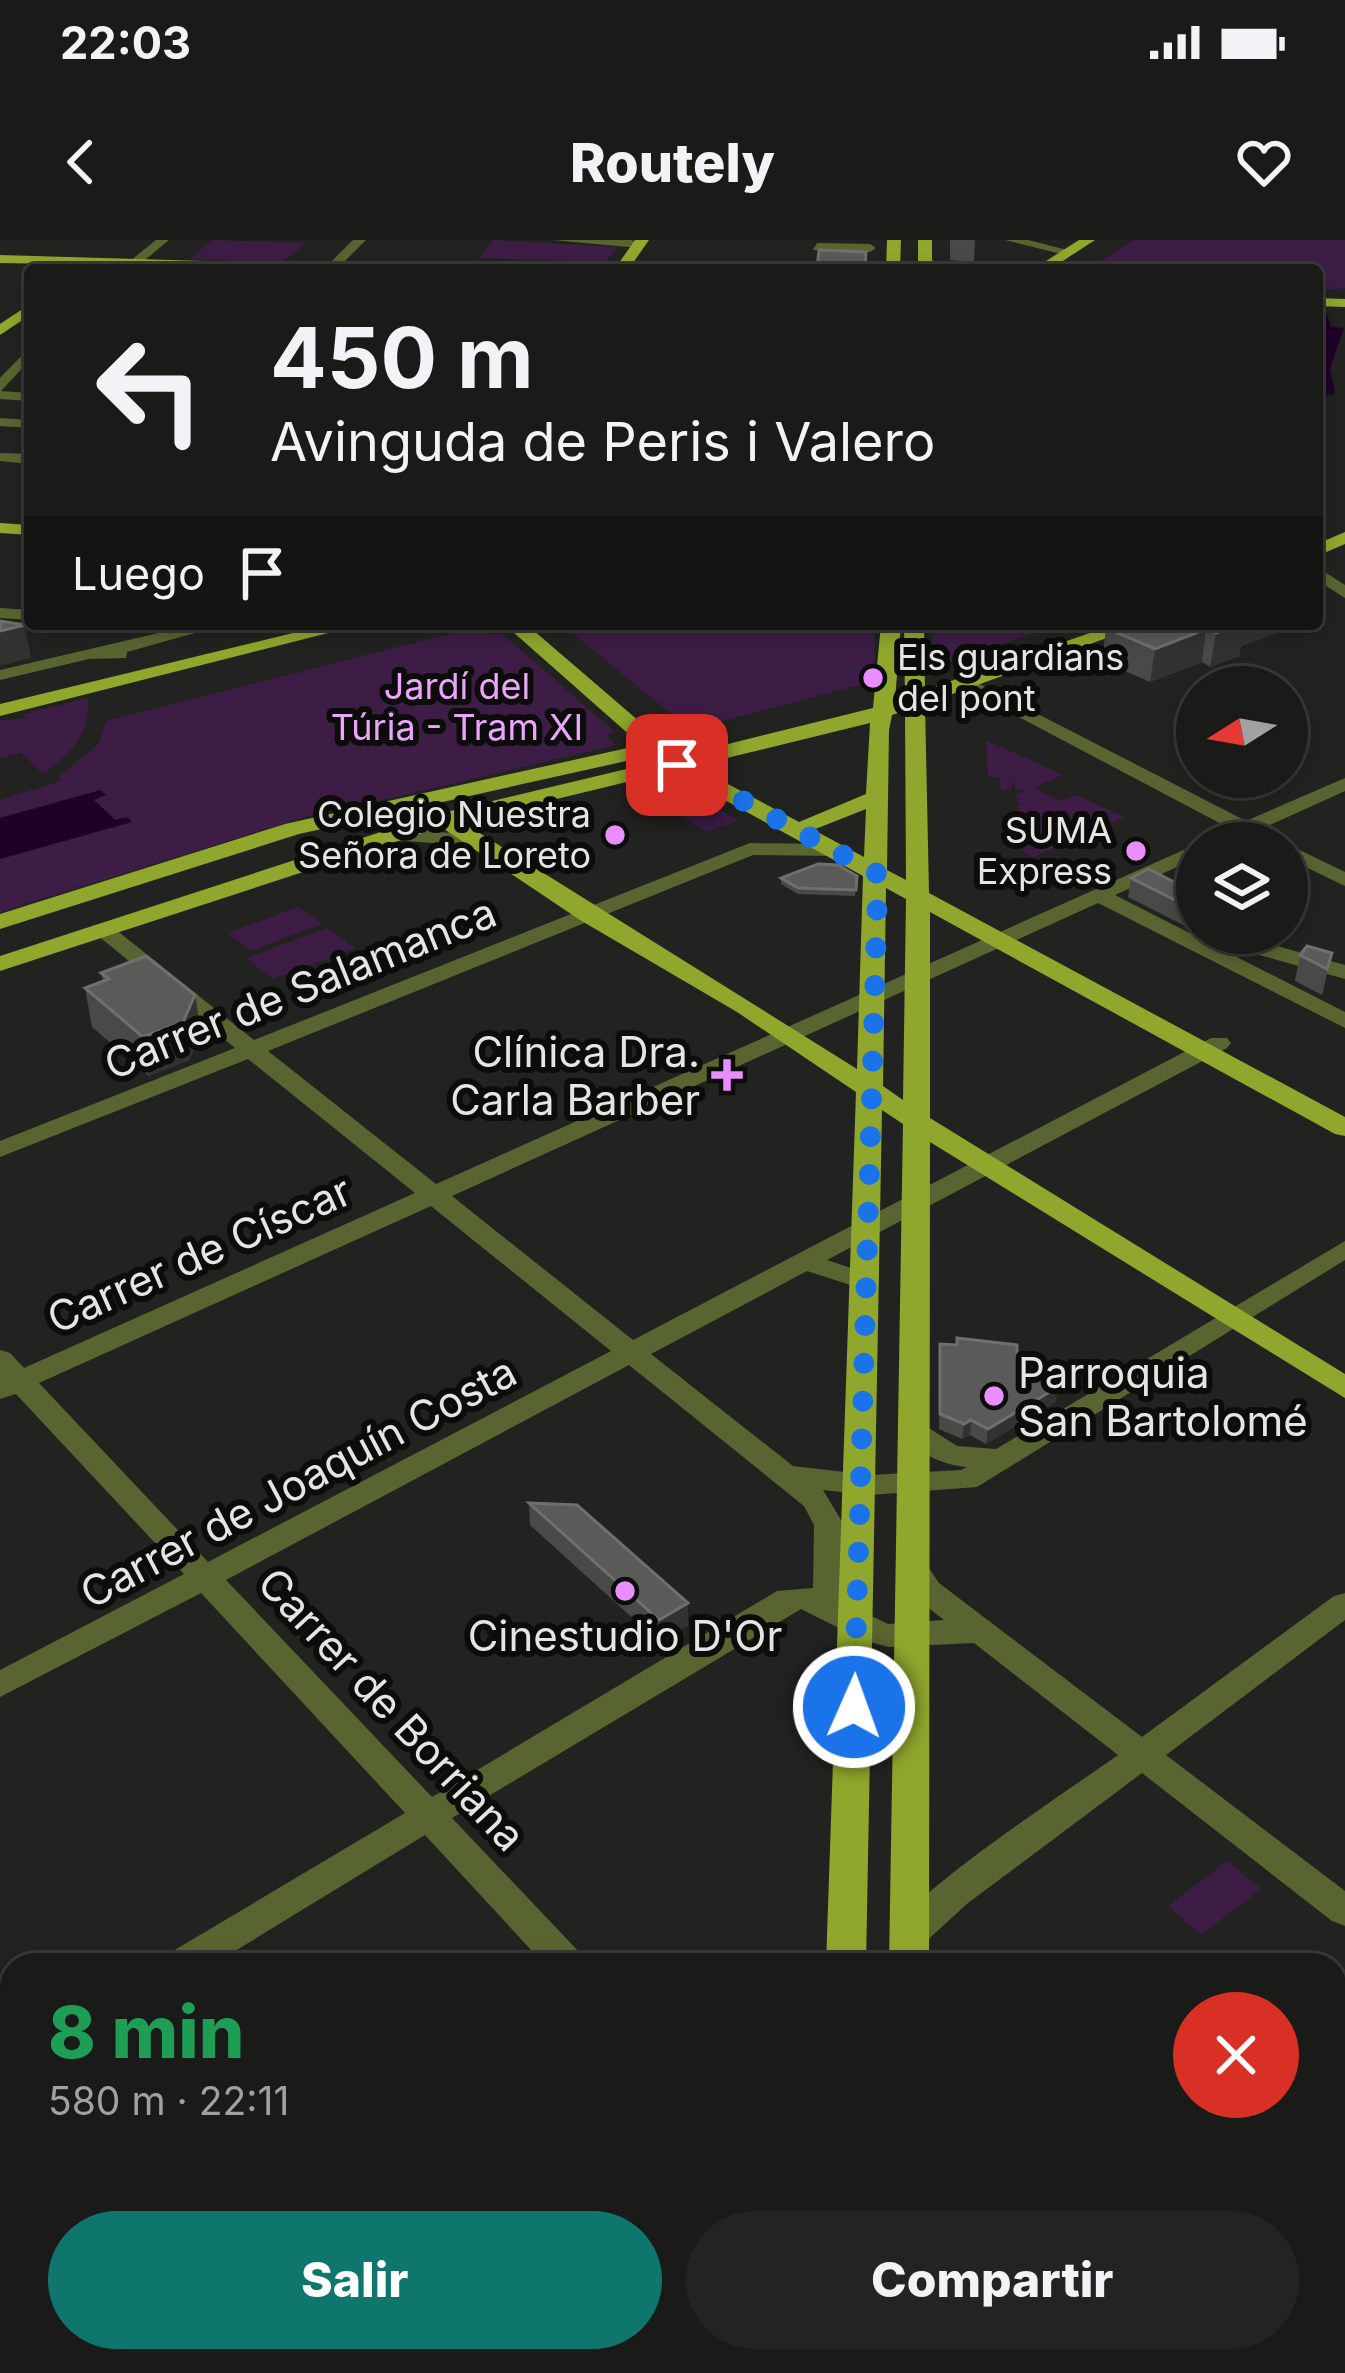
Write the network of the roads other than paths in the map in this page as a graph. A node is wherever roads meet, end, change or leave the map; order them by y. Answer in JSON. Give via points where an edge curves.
{"nodes":[{"id":1,"x":163,"y":240,"type":"edge"},
{"id":2,"x":360,"y":240,"type":"edge"},
{"id":3,"x":559,"y":240,"type":"edge"},
{"id":4,"x":1012,"y":240,"type":"edge"},
{"id":5,"x":1088,"y":240,"type":"edge"},
{"id":6,"x":1111,"y":240,"type":"edge"},
{"id":7,"x":640,"y":242,"type":"edge"},
{"id":8,"x":817,"y":244,"type":"edge"},
{"id":9,"x":107,"y":248,"type":"dead end"},
{"id":10,"x":870,"y":248,"type":"edge"},
{"id":11,"x":1069,"y":252,"type":"junction"},
{"id":12,"x":87,"y":264,"type":"edge"},
{"id":13,"x":133,"y":264,"type":"edge"},
{"id":14,"x":335,"y":264,"type":"edge"},
{"id":15,"x":1049,"y":264,"type":"edge"},
{"id":16,"x":1073,"y":264,"type":"edge"},
{"id":17,"x":24,"y":357,"type":"edge"},
{"id":18,"x":11,"y":372,"type":"junction"},
{"id":19,"x":24,"y":373,"type":"edge"},
{"id":20,"x":0,"y":391,"type":"edge"},
{"id":21,"x":181,"y":630,"type":"edge"},
{"id":22,"x":193,"y":630,"type":"edge"},
{"id":23,"x":274,"y":630,"type":"edge"},
{"id":24,"x":314,"y":630,"type":"edge"},
{"id":25,"x":522,"y":630,"type":"edge"},
{"id":26,"x":550,"y":630,"type":"edge"},
{"id":27,"x":892,"y":630,"type":"edge"},
{"id":28,"x":913,"y":630,"type":"edge"},
{"id":29,"x":1073,"y":630,"type":"edge"},
{"id":30,"x":1118,"y":630,"type":"edge"},
{"id":31,"x":180,"y":633,"type":"junction"},
{"id":32,"x":260,"y":638,"type":"junction"},
{"id":33,"x":22,"y":647,"type":"edge"},
{"id":34,"x":122,"y":654,"type":"junction"},
{"id":35,"x":66,"y":655,"type":"junction"},
{"id":36,"x":0,"y":675,"type":"edge"},
{"id":37,"x":970,"y":684,"type":"junction"},
{"id":38,"x":904,"y":691,"type":"junction"},
{"id":39,"x":0,"y":692,"type":"edge"},
{"id":40,"x":0,"y":710,"type":"edge"},
{"id":41,"x":657,"y":748,"type":"junction"},
{"id":42,"x":687,"y":755,"type":"junction"},
{"id":43,"x":1345,"y":784,"type":"edge"},
{"id":44,"x":880,"y":796,"type":"junction"},
{"id":45,"x":435,"y":809,"type":"junction"},
{"id":46,"x":1234,"y":822,"type":"edge"},
{"id":47,"x":1259,"y":822,"type":"edge"},
{"id":48,"x":810,"y":830,"type":"junction"},
{"id":49,"x":385,"y":835,"type":"junction"},
{"id":50,"x":472,"y":840,"type":"junction"},
{"id":51,"x":834,"y":850,"type":"junction"},
{"id":52,"x":1176,"y":860,"type":"edge"},
{"id":53,"x":1308,"y":861,"type":"edge"},
{"id":54,"x":878,"y":866,"type":"junction"},
{"id":55,"x":1345,"y":880,"type":"edge"},
{"id":56,"x":915,"y":886,"type":"junction"},
{"id":57,"x":108,"y":888,"type":"junction"},
{"id":58,"x":1099,"y":895,"type":"junction"},
{"id":59,"x":26,"y":914,"type":"junction"},
{"id":60,"x":140,"y":915,"type":"junction"},
{"id":61,"x":588,"y":915,"type":"junction"},
{"id":62,"x":876,"y":917,"type":"junction"},
{"id":63,"x":0,"y":922,"type":"edge"},
{"id":64,"x":919,"y":922,"type":"junction"},
{"id":65,"x":103,"y":930,"type":"junction"},
{"id":66,"x":1176,"y":935,"type":"edge"},
{"id":67,"x":1001,"y":939,"type":"junction"},
{"id":68,"x":62,"y":943,"type":"junction"},
{"id":69,"x":1212,"y":954,"type":"edge"},
{"id":70,"x":1281,"y":954,"type":"edge"},
{"id":71,"x":0,"y":964,"type":"edge"},
{"id":72,"x":1345,"y":972,"type":"edge"},
{"id":73,"x":914,"y":979,"type":"junction"},
{"id":74,"x":874,"y":994,"type":"junction"},
{"id":75,"x":1344,"y":1015,"type":"edge"},
{"id":76,"x":787,"y":1035,"type":"junction"},
{"id":77,"x":1214,"y":1048,"type":"junction"},
{"id":78,"x":250,"y":1049,"type":"junction"},
{"id":79,"x":871,"y":1090,"type":"junction"},
{"id":80,"x":1345,"y":1111,"type":"edge"},
{"id":81,"x":913,"y":1119,"type":"junction"},
{"id":82,"x":1345,"y":1128,"type":"edge"},
{"id":83,"x":0,"y":1150,"type":"edge"},
{"id":84,"x":986,"y":1165,"type":"junction"},
{"id":85,"x":434,"y":1194,"type":"junction"},
{"id":86,"x":913,"y":1203,"type":"junction"},
{"id":87,"x":867,"y":1229,"type":"junction"},
{"id":88,"x":1345,"y":1249,"type":"edge"},
{"id":89,"x":808,"y":1263,"type":"junction"},
{"id":90,"x":866,"y":1282,"type":"junction"},
{"id":91,"x":1231,"y":1317,"type":"junction"},
{"id":92,"x":636,"y":1354,"type":"junction"},
{"id":93,"x":7,"y":1377,"type":"edge"},
{"id":94,"x":1345,"y":1388,"type":"edge"},
{"id":95,"x":914,"y":1432,"type":"junction"},
{"id":96,"x":1006,"y":1459,"type":"junction"},
{"id":97,"x":783,"y":1472,"type":"junction"},
{"id":98,"x":861,"y":1484,"type":"junction"},
{"id":99,"x":914,"y":1484,"type":"junction"},
{"id":100,"x":911,"y":1568,"type":"junction"},
{"id":101,"x":207,"y":1578,"type":"junction"},
{"id":102,"x":1345,"y":1604,"type":"edge"},
{"id":103,"x":851,"y":1617,"type":"junction"},
{"id":104,"x":988,"y":1635,"type":"junction"},
{"id":105,"x":912,"y":1636,"type":"junction"},
{"id":106,"x":0,"y":1685,"type":"edge"},
{"id":107,"x":1142,"y":1753,"type":"junction"},
{"id":108,"x":429,"y":1811,"type":"junction"},
{"id":109,"x":1345,"y":1911,"type":"edge"},
{"id":110,"x":910,"y":1949,"type":"edge"},
{"id":111,"x":201,"y":1953,"type":"edge"},
{"id":112,"x":557,"y":1953,"type":"edge"},
{"id":113,"x":846,"y":1953,"type":"edge"}],
"edges":[{"from":1,"to":13,"type":"street"},
{"from":2,"to":14,"type":"street"},
{"from":3,"to":7,"type":"street"},
{"from":4,"to":11,"type":"street"},
{"from":5,"to":11,"type":"main road"},
{"from":6,"to":16,"type":"main road"},
{"from":8,"to":10,"type":"street"},
{"from":9,"to":12,"type":"main road"},
{"from":11,"to":15,"type":"main road"},
{"from":17,"to":18,"type":"street"},
{"from":18,"to":19,"type":"street"},
{"from":18,"to":20,"type":"street"},
{"from":21,"to":31,"type":"street"},
{"from":22,"to":31,"type":"street"},
{"from":23,"to":32,"type":"main road"},
{"from":24,"to":32,"type":"main road"},
{"from":25,"to":41,"type":"main road"},
{"from":26,"to":42,"type":"main road","via":[[660,722]]},
{"from":27,"to":38,"type":"main road"},
{"from":28,"to":38,"type":"main road"},
{"from":29,"to":38,"type":"main road"},
{"from":30,"to":37,"type":"main road"},
{"from":31,"to":34,"type":"street"},
{"from":32,"to":34,"type":"main road"},
{"from":32,"to":40,"type":"main road"},
{"from":33,"to":35,"type":"street"},
{"from":34,"to":35,"type":"street"},
{"from":34,"to":39,"type":"main road"},
{"from":35,"to":36,"type":"street"},
{"from":37,"to":38,"type":"main road"},
{"from":37,"to":46,"type":"street"},
{"from":38,"to":42,"type":"main road"},
{"from":38,"to":44,"type":"main road"},
{"from":38,"to":56,"type":"main road"},
{"from":41,"to":42,"type":"main road"},
{"from":41,"to":45,"type":"main road"},
{"from":42,"to":45,"type":"main road"},
{"from":42,"to":48,"type":"main road"},
{"from":43,"to":47,"type":"street"},
{"from":44,"to":48,"type":"main road"},
{"from":44,"to":54,"type":"main road"},
{"from":45,"to":49,"type":"main road"},
{"from":45,"to":50,"type":"main road"},
{"from":45,"to":57,"type":"main road","via":[[293,830]]},
{"from":48,"to":51,"type":"main road"},
{"from":48,"to":54,"type":"main road"},
{"from":49,"to":50,"type":"street"},
{"from":49,"to":60,"type":"main road"},
{"from":50,"to":61,"type":"main road"},
{"from":51,"to":54,"type":"main road"},
{"from":51,"to":61,"type":"street","name":"Carrer de Salamanca","via":[[754,848]]},
{"from":52,"to":58,"type":"street","name":"Carrer de Císcar"},
{"from":53,"to":55,"type":"street"},
{"from":54,"to":56,"type":"main road"},
{"from":54,"to":62,"type":"main road"},
{"from":56,"to":64,"type":"main road"},
{"from":56,"to":67,"type":"main road"},
{"from":57,"to":59,"type":"main road"},
{"from":57,"to":60,"type":"main road"},
{"from":58,"to":66,"type":"street"},
{"from":58,"to":67,"type":"street","name":"Carrer de Císcar"},
{"from":59,"to":63,"type":"main road"},
{"from":59,"to":68,"type":"main road"},
{"from":60,"to":65,"type":"main road"},
{"from":61,"to":76,"type":"main road"},
{"from":61,"to":78,"type":"street","name":"Carrer de Salamanca"},
{"from":62,"to":64,"type":"main road","via":[[899,912]]},
{"from":62,"to":74,"type":"main road"},
{"from":64,"to":73,"type":"main road"},
{"from":65,"to":68,"type":"main road"},
{"from":65,"to":78,"type":"street"},
{"from":67,"to":73,"type":"street","name":"Carrer de Císcar"},
{"from":67,"to":77,"type":"main road"},
{"from":68,"to":71,"type":"main road"},
{"from":69,"to":75,"type":"street"},
{"from":70,"to":72,"type":"street"},
{"from":73,"to":74,"type":"street","name":"Carrer de Císcar"},
{"from":73,"to":81,"type":"main road"},
{"from":74,"to":76,"type":"street","name":"Carrer de Císcar"},
{"from":74,"to":79,"type":"main road"},
{"from":76,"to":79,"type":"main road"},
{"from":76,"to":85,"type":"street","name":"Carrer de Císcar"},
{"from":77,"to":80,"type":"main road"},
{"from":77,"to":82,"type":"main road"},
{"from":77,"to":84,"type":"street","name":"Carrer de Joaquín Costa"},
{"from":78,"to":83,"type":"street","name":"Carrer de Salamanca"},
{"from":78,"to":85,"type":"street"},
{"from":79,"to":81,"type":"main road"},
{"from":79,"to":87,"type":"main road"},
{"from":81,"to":84,"type":"main road"},
{"from":81,"to":86,"type":"main road"},
{"from":84,"to":86,"type":"street","name":"Carrer de Joaquín Costa"},
{"from":84,"to":91,"type":"main road"},
{"from":85,"to":92,"type":"street"},
{"from":85,"to":93,"type":"street","name":"Carrer de Císcar"},
{"from":86,"to":87,"type":"street","name":"Carrer de Joaquín Costa"},
{"from":86,"to":95,"type":"main road"},
{"from":87,"to":89,"type":"street","name":"Carrer de Joaquín Costa"},
{"from":87,"to":90,"type":"main road"},
{"from":88,"to":91,"type":"street"},
{"from":89,"to":90,"type":"street"},
{"from":89,"to":92,"type":"street","name":"Carrer de Joaquín Costa"},
{"from":90,"to":98,"type":"main road"},
{"from":91,"to":94,"type":"main road"},
{"from":91,"to":96,"type":"street"},
{"from":92,"to":97,"type":"street"},
{"from":92,"to":101,"type":"street","name":"Carrer de Joaquín Costa"},
{"from":93,"to":101,"type":"street","name":"Carrer de Borriana"},
{"from":95,"to":96,"type":"street","via":[[951,1456]]},
{"from":95,"to":99,"type":"main road"},
{"from":96,"to":99,"type":"street","via":[[967,1480]]},
{"from":97,"to":98,"type":"street"},
{"from":97,"to":103,"type":"street","via":[[823,1508],[828,1592]]},
{"from":98,"to":99,"type":"street"},
{"from":98,"to":103,"type":"main road"},
{"from":99,"to":100,"type":"main road"},
{"from":100,"to":104,"type":"street","via":[[920,1586]]},
{"from":100,"to":105,"type":"main road"},
{"from":101,"to":106,"type":"street","name":"Carrer de Joaquín Costa"},
{"from":101,"to":108,"type":"street","name":"Carrer de Borriana"},
{"from":102,"to":107,"type":"street"},
{"from":103,"to":105,"type":"street","via":[[875,1632]]},
{"from":103,"to":108,"type":"street","via":[[806,1597],[788,1599]]},
{"from":103,"to":113,"type":"main road"},
{"from":104,"to":105,"type":"street"},
{"from":104,"to":107,"type":"street"},
{"from":105,"to":110,"type":"main road"},
{"from":107,"to":109,"type":"street"},
{"from":107,"to":110,"type":"street"},
{"from":108,"to":111,"type":"street"},
{"from":108,"to":112,"type":"street","name":"Carrer de Borriana"}]}
